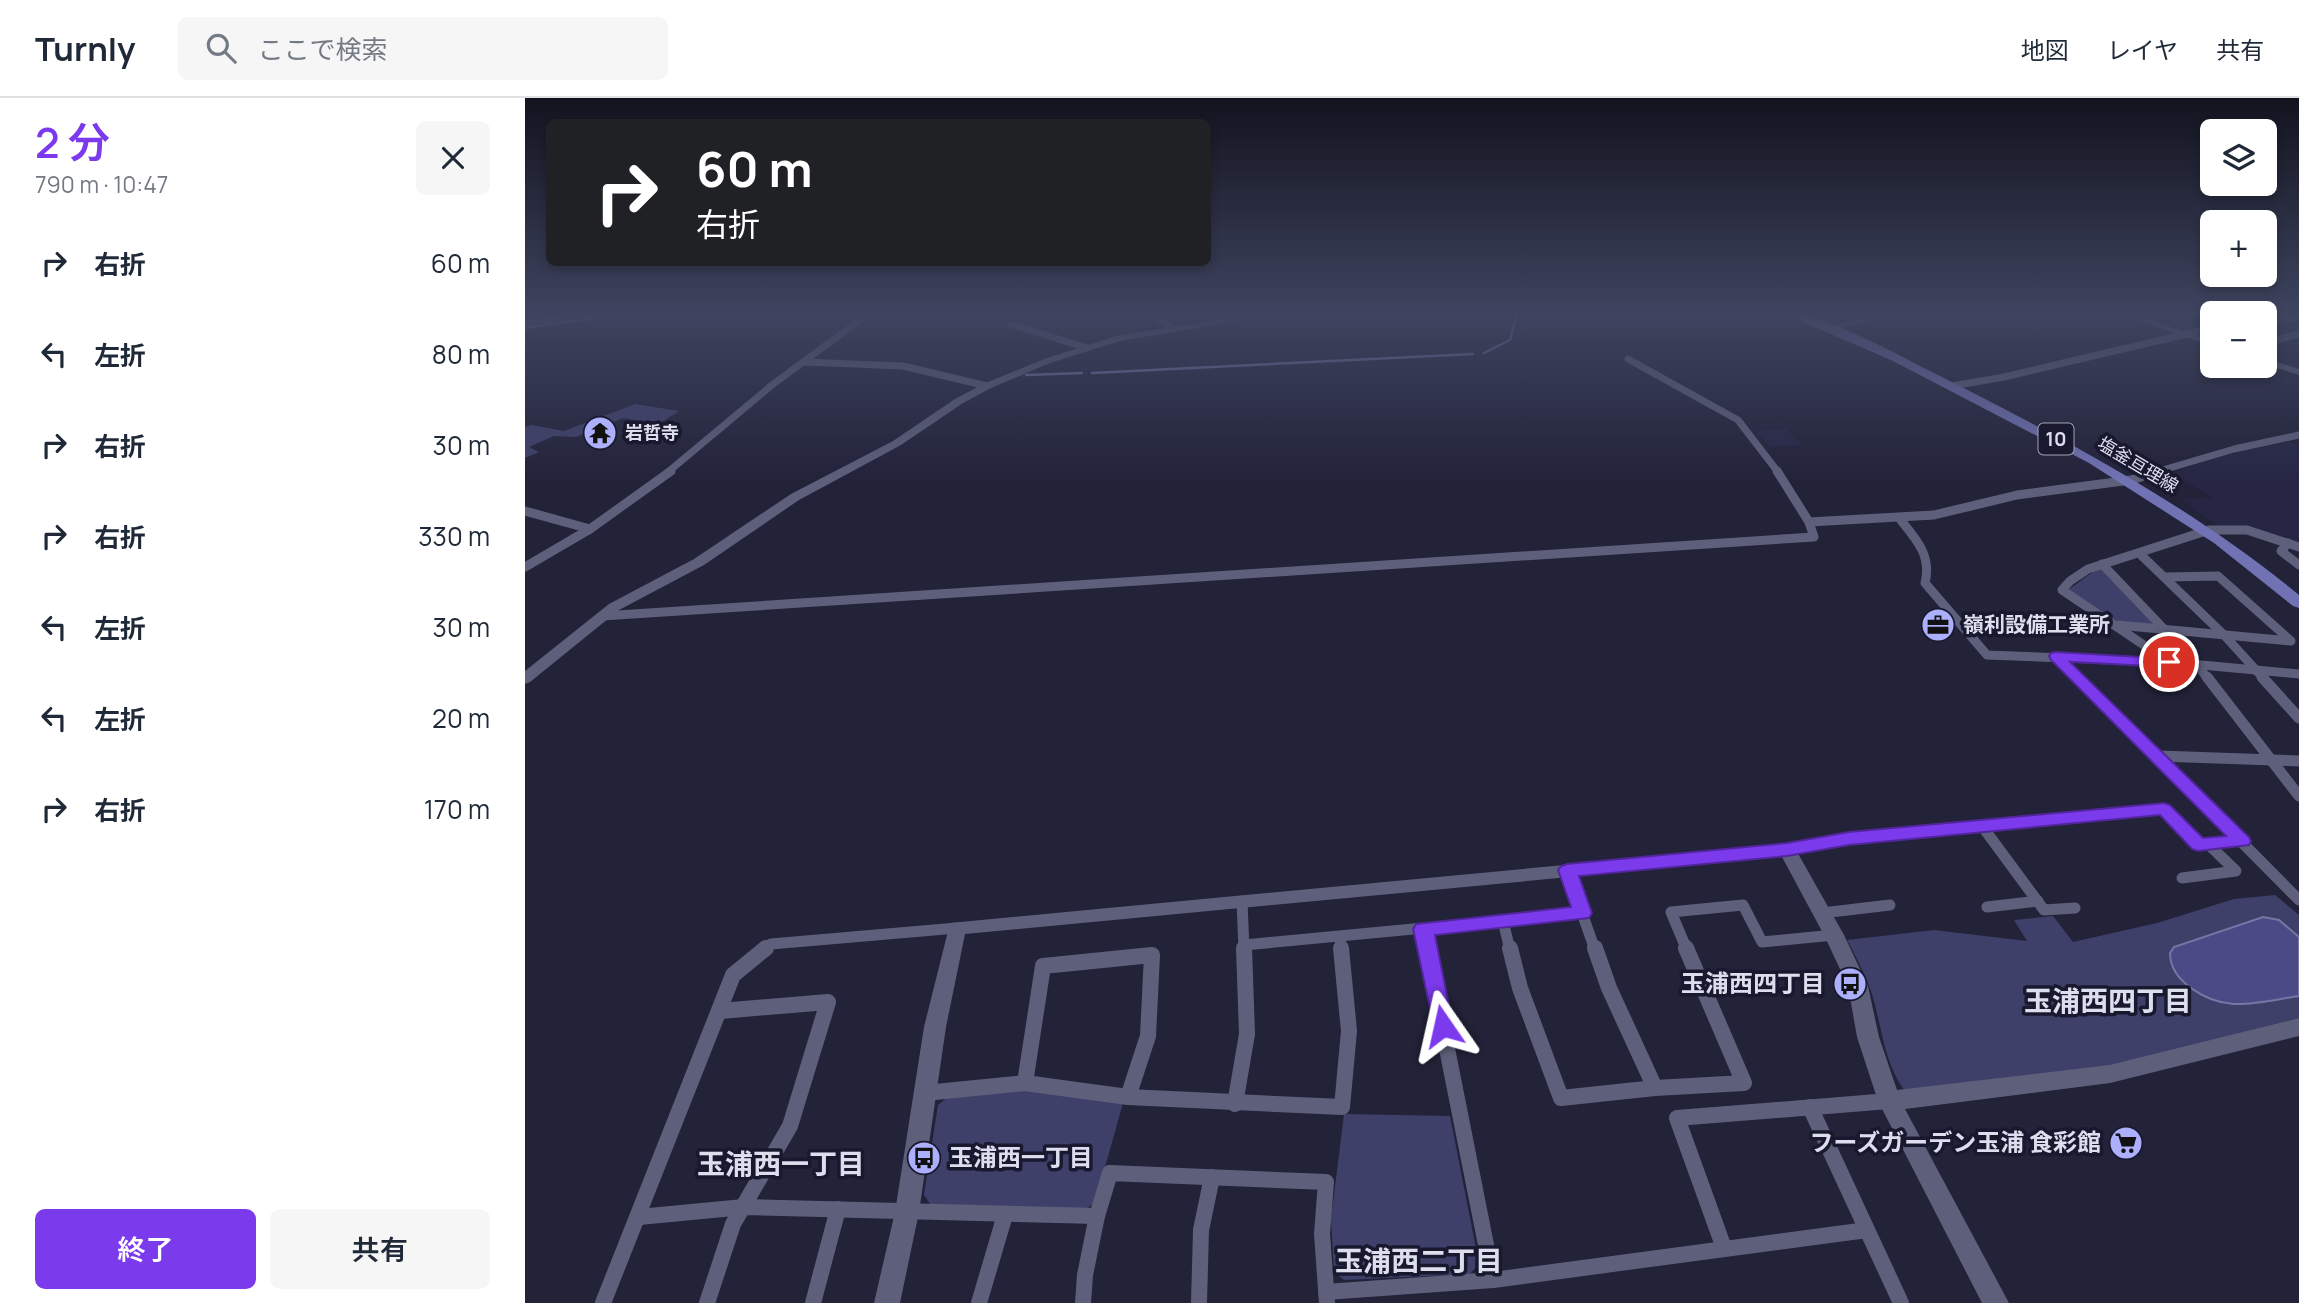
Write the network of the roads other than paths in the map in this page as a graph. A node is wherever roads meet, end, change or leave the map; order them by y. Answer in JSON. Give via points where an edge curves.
{"nodes":[{"id":1,"x":793,"y":370,"type":"edge"},
{"id":2,"x":928,"y":370,"type":"edge"},
{"id":3,"x":1023,"y":370,"type":"edge"},
{"id":4,"x":1648,"y":370,"type":"edge"},
{"id":5,"x":1919,"y":370,"type":"edge"},
{"id":6,"x":2032,"y":370,"type":"edge"},
{"id":7,"x":987,"y":386,"type":"junction"},
{"id":8,"x":1952,"y":386,"type":"junction"},
{"id":9,"x":2299,"y":435,"type":"edge"},
{"id":10,"x":2131,"y":480,"type":"junction"},
{"id":11,"x":525,"y":511,"type":"edge"},
{"id":12,"x":1899,"y":519,"type":"junction"},
{"id":13,"x":1809,"y":522,"type":"junction"},
{"id":14,"x":590,"y":529,"type":"junction"},
{"id":15,"x":2210,"y":532,"type":"junction"},
{"id":16,"x":2288,"y":543,"type":"junction"},
{"id":17,"x":2299,"y":547,"type":"edge"},
{"id":18,"x":2140,"y":554,"type":"junction"},
{"id":19,"x":2102,"y":564,"type":"junction"},
{"id":20,"x":2299,"y":565,"type":"edge"},
{"id":21,"x":525,"y":567,"type":"edge"},
{"id":22,"x":2166,"y":577,"type":"junction"},
{"id":23,"x":2299,"y":603,"type":"edge"},
{"id":24,"x":602,"y":617,"type":"junction"},
{"id":25,"x":2114,"y":624,"type":"junction"},
{"id":26,"x":2165,"y":630,"type":"junction"},
{"id":27,"x":2225,"y":636,"type":"junction"},
{"id":28,"x":2056,"y":656,"type":"junction"},
{"id":29,"x":2169,"y":662,"type":"junction"},
{"id":30,"x":2199,"y":666,"type":"junction"},
{"id":31,"x":2257,"y":671,"type":"junction"},
{"id":32,"x":2299,"y":674,"type":"edge"},
{"id":33,"x":525,"y":679,"type":"edge"},
{"id":34,"x":2299,"y":718,"type":"edge"},
{"id":35,"x":2159,"y":756,"type":"junction"},
{"id":36,"x":2269,"y":759,"type":"junction"},
{"id":37,"x":2299,"y":761,"type":"edge"},
{"id":38,"x":2299,"y":796,"type":"edge"},
{"id":39,"x":1982,"y":826,"type":"junction"},
{"id":40,"x":2242,"y":841,"type":"junction"},
{"id":41,"x":2208,"y":844,"type":"junction"},
{"id":42,"x":1787,"y":850,"type":"junction"},
{"id":43,"x":1567,"y":870,"type":"junction"},
{"id":44,"x":2182,"y":878,"type":"dead end"},
{"id":45,"x":2298,"y":898,"type":"edge"},
{"id":46,"x":1242,"y":901,"type":"junction"},
{"id":47,"x":2038,"y":901,"type":"junction"},
{"id":48,"x":1889,"y":905,"type":"dead end"},
{"id":49,"x":1987,"y":907,"type":"dead end"},
{"id":50,"x":2075,"y":908,"type":"dead end"},
{"id":51,"x":1583,"y":913,"type":"junction"},
{"id":52,"x":1822,"y":913,"type":"junction"},
{"id":53,"x":1503,"y":921,"type":"junction"},
{"id":54,"x":957,"y":928,"type":"junction"},
{"id":55,"x":1423,"y":929,"type":"junction"},
{"id":56,"x":1834,"y":935,"type":"junction"},
{"id":57,"x":1340,"y":937,"type":"junction"},
{"id":58,"x":1244,"y":945,"type":"junction"},
{"id":59,"x":720,"y":1011,"type":"junction"},
{"id":60,"x":2299,"y":1027,"type":"edge"},
{"id":61,"x":1025,"y":1083,"type":"junction"},
{"id":62,"x":1655,"y":1088,"type":"junction"},
{"id":63,"x":925,"y":1094,"type":"junction"},
{"id":64,"x":1128,"y":1097,"type":"junction"},
{"id":65,"x":1889,"y":1101,"type":"junction"},
{"id":66,"x":1235,"y":1104,"type":"junction"},
{"id":67,"x":1810,"y":1107,"type":"junction"},
{"id":68,"x":1212,"y":1177,"type":"junction"},
{"id":69,"x":744,"y":1207,"type":"junction"},
{"id":70,"x":838,"y":1209,"type":"junction"},
{"id":71,"x":907,"y":1212,"type":"junction"},
{"id":72,"x":1005,"y":1215,"type":"junction"},
{"id":73,"x":1097,"y":1216,"type":"junction"},
{"id":74,"x":639,"y":1217,"type":"junction"},
{"id":75,"x":1867,"y":1230,"type":"junction"},
{"id":76,"x":1724,"y":1248,"type":"junction"},
{"id":77,"x":1493,"y":1280,"type":"junction"},
{"id":78,"x":1326,"y":1297,"type":"edge"},
{"id":79,"x":603,"y":1303,"type":"edge"},
{"id":80,"x":707,"y":1303,"type":"edge"},
{"id":81,"x":813,"y":1303,"type":"edge"},
{"id":82,"x":887,"y":1303,"type":"edge"},
{"id":83,"x":979,"y":1303,"type":"edge"},
{"id":84,"x":1083,"y":1303,"type":"edge"},
{"id":85,"x":1199,"y":1303,"type":"edge"},
{"id":86,"x":1901,"y":1303,"type":"edge"},
{"id":87,"x":1996,"y":1303,"type":"edge"}],
"edges":[{"from":1,"to":14,"type":"street","via":[[669,472]]},
{"from":2,"to":7,"type":"street"},
{"from":3,"to":7,"type":"street"},
{"from":4,"to":13,"type":"street","via":[[1738,421],[1787,484]]},
{"from":5,"to":8,"type":"main road","name":"塩釜亘理線","number":"10"},
{"from":6,"to":8,"type":"street"},
{"from":7,"to":24,"type":"street"},
{"from":8,"to":10,"type":"main road","name":"塩釜亘理線","number":"10"},
{"from":9,"to":10,"type":"street"},
{"from":10,"to":12,"type":"street","via":[[2017,495]]},
{"from":10,"to":15,"type":"main road","name":"塩釜亘理線","number":"10"},
{"from":11,"to":14,"type":"street"},
{"from":12,"to":13,"type":"street"},
{"from":12,"to":28,"type":"street","via":[[1929,559],[1925,583],[1987,655]]},
{"from":13,"to":24,"type":"street","via":[[1814,537]]},
{"from":14,"to":21,"type":"street"},
{"from":15,"to":16,"type":"street","via":[[2233,527]]},
{"from":15,"to":18,"type":"street"},
{"from":15,"to":23,"type":"main road","name":"塩釜亘理線","number":"10"},
{"from":16,"to":17,"type":"street"},
{"from":16,"to":20,"type":"street","via":[[2281,551]]},
{"from":18,"to":19,"type":"street"},
{"from":18,"to":22,"type":"street"},
{"from":19,"to":25,"type":"street","via":[[2062,590]]},
{"from":19,"to":26,"type":"street"},
{"from":22,"to":27,"type":"street"},
{"from":22,"to":27,"type":"street","via":[[2218,576],[2291,641]]},
{"from":24,"to":33,"type":"street"},
{"from":25,"to":26,"type":"street"},
{"from":25,"to":29,"type":"street"},
{"from":26,"to":27,"type":"street"},
{"from":27,"to":31,"type":"street"},
{"from":28,"to":29,"type":"street"},
{"from":28,"to":35,"type":"street"},
{"from":29,"to":30,"type":"street"},
{"from":30,"to":31,"type":"street"},
{"from":30,"to":36,"type":"street"},
{"from":31,"to":32,"type":"street"},
{"from":31,"to":34,"type":"street"},
{"from":35,"to":36,"type":"street"},
{"from":35,"to":40,"type":"street"},
{"from":36,"to":37,"type":"street"},
{"from":36,"to":38,"type":"street"},
{"from":39,"to":41,"type":"street","via":[[2164,809],[2198,844]]},
{"from":39,"to":42,"type":"street","via":[[1849,838]]},
{"from":39,"to":47,"type":"street"},
{"from":40,"to":41,"type":"street"},
{"from":40,"to":45,"type":"street"},
{"from":41,"to":44,"type":"street","via":[[2236,871]]},
{"from":42,"to":43,"type":"street"},
{"from":42,"to":52,"type":"street"},
{"from":43,"to":46,"type":"street"},
{"from":43,"to":51,"type":"street"},
{"from":46,"to":54,"type":"street"},
{"from":46,"to":58,"type":"street"},
{"from":47,"to":49,"type":"street"},
{"from":47,"to":50,"type":"street","via":[[2044,910]]},
{"from":48,"to":52,"type":"street"},
{"from":51,"to":53,"type":"street"},
{"from":51,"to":62,"type":"street","via":[[1609,988]]},
{"from":52,"to":56,"type":"street"},
{"from":53,"to":55,"type":"street"},
{"from":53,"to":62,"type":"street","via":[[1520,988],[1561,1098]]},
{"from":54,"to":59,"type":"street","via":[[771,944],[733,975]]},
{"from":54,"to":63,"type":"street"},
{"from":55,"to":57,"type":"street"},
{"from":55,"to":77,"type":"street"},
{"from":56,"to":62,"type":"street","via":[[1762,942],[1743,905],[1671,912],[1744,1083]]},
{"from":56,"to":65,"type":"street","via":[[1858,986],[1868,1037]]},
{"from":57,"to":58,"type":"street"},
{"from":57,"to":66,"type":"street","via":[[1349,1031],[1342,1107]]},
{"from":58,"to":66,"type":"street","via":[[1247,1034]]},
{"from":59,"to":69,"type":"street","via":[[828,1002],[790,1126]]},
{"from":59,"to":74,"type":"street"},
{"from":60,"to":65,"type":"street","via":[[2110,1074]]},
{"from":61,"to":63,"type":"street"},
{"from":61,"to":64,"type":"street"},
{"from":61,"to":64,"type":"street","via":[[1043,966],[1152,955],[1148,1035]]},
{"from":63,"to":71,"type":"street"},
{"from":64,"to":66,"type":"street"},
{"from":65,"to":67,"type":"street"},
{"from":65,"to":87,"type":"street"},
{"from":67,"to":75,"type":"street"},
{"from":67,"to":76,"type":"street","via":[[1677,1118]]},
{"from":68,"to":73,"type":"street","via":[[1110,1173]]},
{"from":68,"to":78,"type":"street","via":[[1326,1182],[1322,1234]]},
{"from":68,"to":85,"type":"street","via":[[1201,1230]]},
{"from":69,"to":70,"type":"street"},
{"from":69,"to":74,"type":"street"},
{"from":69,"to":80,"type":"street","via":[[733,1224]]},
{"from":70,"to":71,"type":"street"},
{"from":70,"to":81,"type":"street"},
{"from":71,"to":72,"type":"street"},
{"from":71,"to":82,"type":"street"},
{"from":72,"to":73,"type":"street"},
{"from":72,"to":83,"type":"street"},
{"from":73,"to":84,"type":"street"},
{"from":74,"to":79,"type":"street"},
{"from":75,"to":76,"type":"street"},
{"from":75,"to":86,"type":"street"},
{"from":76,"to":77,"type":"street"},
{"from":77,"to":78,"type":"street"}]}
